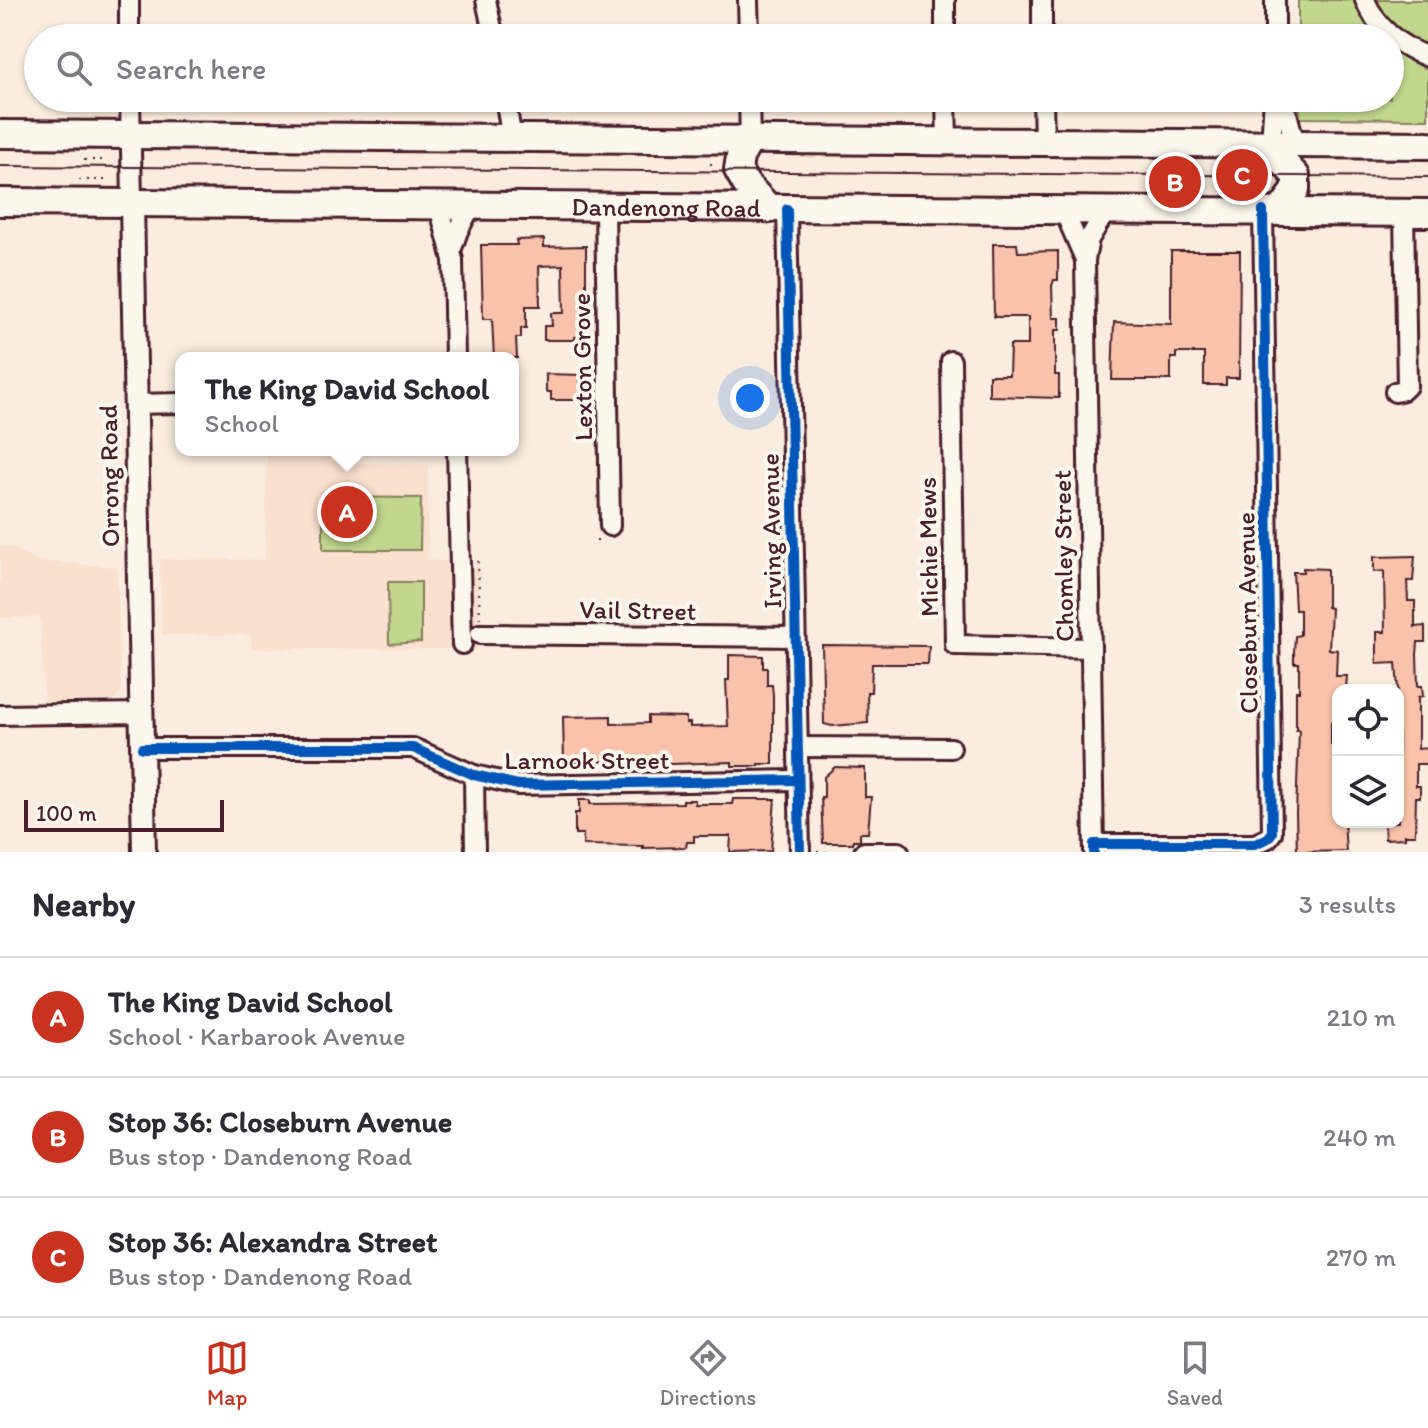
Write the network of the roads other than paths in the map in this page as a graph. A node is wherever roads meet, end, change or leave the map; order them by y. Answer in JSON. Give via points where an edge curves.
{"nodes":[{"id":1,"x":129,"y":0,"type":"edge"},
{"id":2,"x":486,"y":0,"type":"edge"},
{"id":3,"x":748,"y":0,"type":"edge"},
{"id":4,"x":945,"y":0,"type":"edge"},
{"id":5,"x":1042,"y":0,"type":"edge"},
{"id":6,"x":1275,"y":0,"type":"edge"},
{"id":7,"x":1365,"y":0,"type":"edge"},
{"id":8,"x":129,"y":24,"type":"edge"},
{"id":9,"x":491,"y":24,"type":"edge"},
{"id":10,"x":749,"y":24,"type":"edge"},
{"id":11,"x":945,"y":24,"type":"edge"},
{"id":12,"x":1042,"y":24,"type":"edge"},
{"id":13,"x":1275,"y":24,"type":"edge"},
{"id":14,"x":1380,"y":24,"type":"edge"},
{"id":15,"x":1404,"y":44,"type":"edge"},
{"id":16,"x":1428,"y":57,"type":"edge"},
{"id":17,"x":130,"y":112,"type":"edge"},
{"id":18,"x":507,"y":112,"type":"edge"},
{"id":19,"x":749,"y":112,"type":"edge"},
{"id":20,"x":946,"y":112,"type":"edge"},
{"id":21,"x":1043,"y":112,"type":"edge"},
{"id":22,"x":1274,"y":112,"type":"edge"},
{"id":23,"x":1281,"y":112,"type":"edge"},
{"id":24,"x":0,"y":134,"type":"edge"},
{"id":25,"x":131,"y":134,"type":"junction"},
{"id":26,"x":512,"y":139,"type":"junction"},
{"id":27,"x":750,"y":140,"type":"junction"},
{"id":28,"x":947,"y":142,"type":"junction"},
{"id":29,"x":1044,"y":142,"type":"junction"},
{"id":30,"x":1428,"y":145,"type":"edge"},
{"id":31,"x":1274,"y":150,"type":"junction"},
{"id":32,"x":0,"y":202,"type":"edge"},
{"id":33,"x":132,"y":202,"type":"junction"},
{"id":34,"x":1269,"y":203,"type":"junction"},
{"id":35,"x":439,"y":206,"type":"junction"},
{"id":36,"x":471,"y":206,"type":"junction"},
{"id":37,"x":605,"y":207,"type":"junction"},
{"id":38,"x":778,"y":209,"type":"junction"},
{"id":39,"x":1064,"y":211,"type":"junction"},
{"id":40,"x":1106,"y":211,"type":"junction"},
{"id":41,"x":1416,"y":213,"type":"edge"},
{"id":42,"x":451,"y":251,"type":"junction"},
{"id":43,"x":1085,"y":260,"type":"junction"},
{"id":44,"x":455,"y":352,"type":"edge"},
{"id":45,"x":951,"y":361,"type":"dead end"},
{"id":46,"x":1395,"y":392,"type":"dead end"},
{"id":47,"x":175,"y":403,"type":"edge"},
{"id":48,"x":135,"y":404,"type":"junction"},
{"id":49,"x":458,"y":456,"type":"edge"},
{"id":50,"x":604,"y":532,"type":"road end"},
{"id":51,"x":480,"y":634,"type":"road end"},
{"id":52,"x":795,"y":637,"type":"junction"},
{"id":53,"x":462,"y":644,"type":"dead end"},
{"id":54,"x":1091,"y":648,"type":"junction"},
{"id":55,"x":141,"y":713,"type":"junction"},
{"id":56,"x":0,"y":715,"type":"edge"},
{"id":57,"x":798,"y":747,"type":"junction"},
{"id":58,"x":142,"y":748,"type":"junction"},
{"id":59,"x":951,"y":748,"type":"dead end"},
{"id":60,"x":474,"y":775,"type":"junction"},
{"id":61,"x":798,"y":780,"type":"junction"},
{"id":62,"x":800,"y":844,"type":"edge"},
{"id":63,"x":1094,"y":848,"type":"edge"},
{"id":64,"x":144,"y":852,"type":"edge"},
{"id":65,"x":475,"y":852,"type":"edge"},
{"id":66,"x":864,"y":852,"type":"edge"},
{"id":67,"x":879,"y":852,"type":"edge"},
{"id":68,"x":899,"y":852,"type":"edge"}],
"edges":[{"from":1,"to":8,"type":"street"},
{"from":2,"to":9,"type":"street"},
{"from":3,"to":10,"type":"street"},
{"from":4,"to":11,"type":"street"},
{"from":5,"to":12,"type":"street"},
{"from":6,"to":13,"type":"street"},
{"from":7,"to":14,"type":"street"},
{"from":15,"to":16,"type":"street"},
{"from":17,"to":25,"type":"street","name":"Orrong Road"},
{"from":18,"to":26,"type":"street"},
{"from":19,"to":27,"type":"street"},
{"from":20,"to":28,"type":"street"},
{"from":21,"to":29,"type":"street"},
{"from":22,"to":31,"type":"street"},
{"from":23,"to":31,"type":"street"},
{"from":24,"to":25,"type":"highway"},
{"from":25,"to":26,"type":"highway"},
{"from":25,"to":33,"type":"street","name":"Orrong Road"},
{"from":26,"to":27,"type":"highway"},
{"from":27,"to":28,"type":"highway"},
{"from":27,"to":38,"type":"highway","via":[[738,170],[746,184]]},
{"from":28,"to":29,"type":"highway"},
{"from":29,"to":31,"type":"highway"},
{"from":30,"to":31,"type":"highway"},
{"from":31,"to":34,"type":"highway","via":[[1296,176],[1296,190]]},
{"from":32,"to":33,"type":"highway","name":"Dandenong Road"},
{"from":33,"to":35,"type":"highway","name":"Dandenong Road"},
{"from":33,"to":48,"type":"main road","name":"Orrong Road"},
{"from":34,"to":40,"type":"highway","name":"Dandenong Road"},
{"from":34,"to":41,"type":"highway","name":"Dandenong Road"},
{"from":34,"to":63,"type":"street","name":"Closeburn Avenue","via":[[1272,833],[1265,841],[1249,844]]},
{"from":35,"to":36,"type":"highway","name":"Dandenong Road"},
{"from":35,"to":42,"type":"street"},
{"from":36,"to":37,"type":"highway","name":"Dandenong Road"},
{"from":36,"to":42,"type":"street"},
{"from":37,"to":38,"type":"highway","name":"Dandenong Road"},
{"from":37,"to":50,"type":"street","name":"Lexton Grove"},
{"from":38,"to":39,"type":"highway","name":"Dandenong Road"},
{"from":38,"to":52,"type":"street","name":"Irving Avenue"},
{"from":39,"to":40,"type":"highway","name":"Dandenong Road"},
{"from":39,"to":43,"type":"street","name":"Chomley Street"},
{"from":40,"to":43,"type":"street","name":"Chomley Street","via":[[1089,239]]},
{"from":41,"to":46,"type":"street","via":[[1407,386]]},
{"from":42,"to":44,"type":"street"},
{"from":43,"to":54,"type":"street","name":"Chomley Street"},
{"from":45,"to":54,"type":"street","name":"Michie Mews","via":[[955,645]]},
{"from":47,"to":48,"type":"street"},
{"from":48,"to":55,"type":"main road","name":"Orrong Road"},
{"from":49,"to":53,"type":"street","via":[[469,562]]},
{"from":51,"to":52,"type":"street","name":"Vail Street"},
{"from":52,"to":57,"type":"street","name":"Irving Avenue"},
{"from":54,"to":63,"type":"street","name":"Chomley Street"},
{"from":55,"to":56,"type":"street"},
{"from":55,"to":58,"type":"main road","name":"Orrong Road"},
{"from":57,"to":59,"type":"street"},
{"from":57,"to":61,"type":"street","name":"Irving Avenue"},
{"from":58,"to":60,"type":"street","name":"Larnook Street","via":[[413,748]]},
{"from":58,"to":64,"type":"main road","name":"Orrong Road"},
{"from":60,"to":61,"type":"street","name":"Larnook Street","via":[[518,785]]},
{"from":60,"to":65,"type":"street"},
{"from":61,"to":62,"type":"street","name":"Irving Avenue"},
{"from":66,"to":67,"type":"street"},
{"from":67,"to":68,"type":"street"}]}
